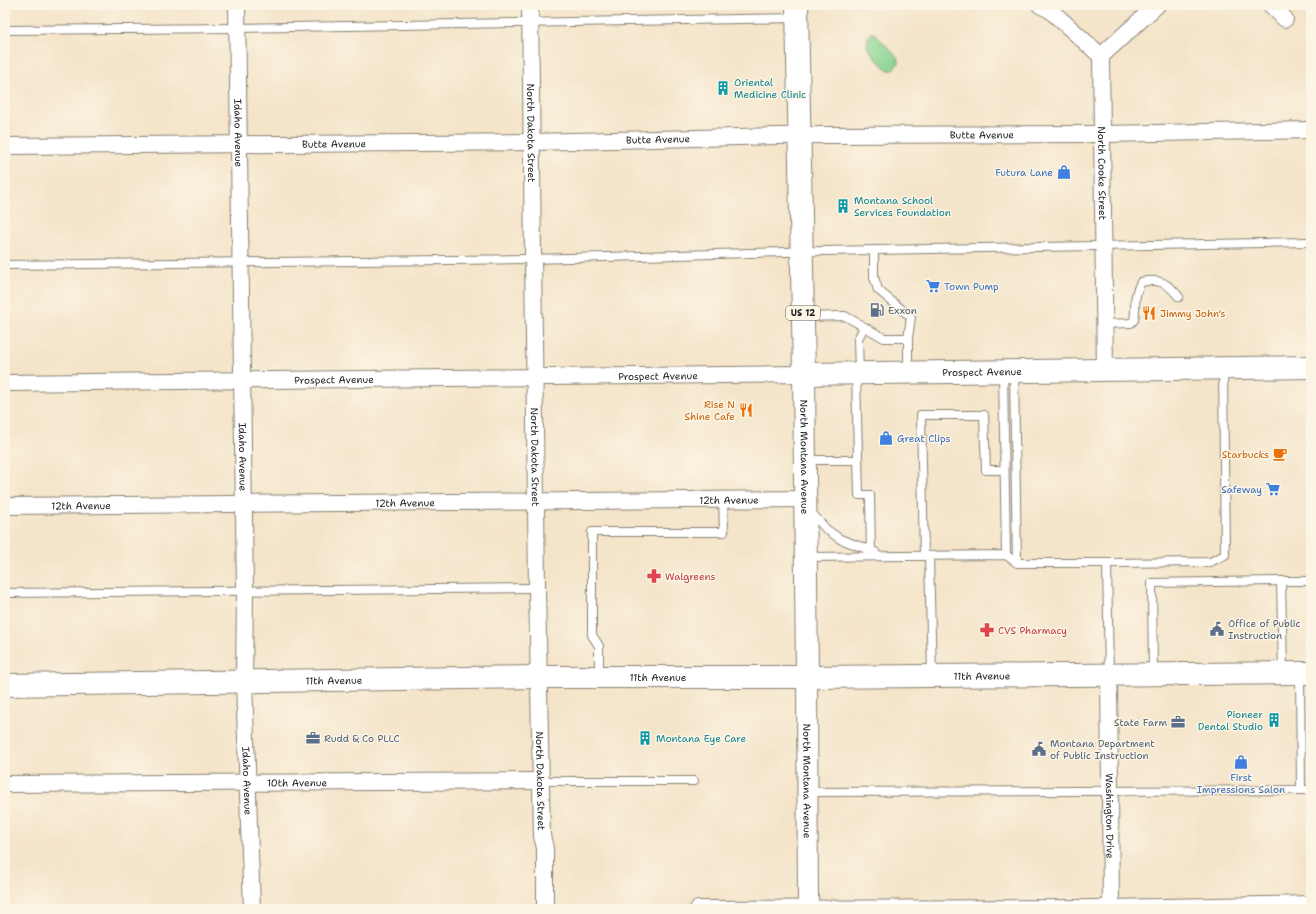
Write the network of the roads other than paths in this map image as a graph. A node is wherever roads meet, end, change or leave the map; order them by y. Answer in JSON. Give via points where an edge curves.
{"nodes":[{"id":1,"x":237,"y":5,"type":"edge"},
{"id":2,"x":530,"y":5,"type":"edge"},
{"id":3,"x":1040,"y":5,"type":"edge"},
{"id":4,"x":1157,"y":5,"type":"edge"},
{"id":5,"x":1271,"y":5,"type":"edge"},
{"id":6,"x":797,"y":11,"type":"edge"},
{"id":7,"x":1285,"y":19,"type":"dead end"},
{"id":8,"x":530,"y":23,"type":"junction"},
{"id":9,"x":238,"y":28,"type":"junction"},
{"id":10,"x":5,"y":30,"type":"edge"},
{"id":11,"x":1101,"y":56,"type":"junction"},
{"id":12,"x":1311,"y":130,"type":"edge"},
{"id":13,"x":1102,"y":134,"type":"junction"},
{"id":14,"x":800,"y":136,"type":"junction"},
{"id":15,"x":532,"y":142,"type":"junction"},
{"id":16,"x":239,"y":144,"type":"junction"},
{"id":17,"x":5,"y":146,"type":"edge"},
{"id":18,"x":1311,"y":242,"type":"edge"},
{"id":19,"x":1104,"y":246,"type":"junction"},
{"id":20,"x":874,"y":250,"type":"junction"},
{"id":21,"x":802,"y":252,"type":"junction"},
{"id":22,"x":533,"y":259,"type":"junction"},
{"id":23,"x":240,"y":262,"type":"junction"},
{"id":24,"x":5,"y":265,"type":"edge"},
{"id":25,"x":1179,"y":297,"type":"dead end"},
{"id":26,"x":803,"y":317,"type":"junction"},
{"id":27,"x":1104,"y":324,"type":"junction"},
{"id":28,"x":864,"y":326,"type":"junction"},
{"id":29,"x":908,"y":338,"type":"junction"},
{"id":30,"x":1311,"y":367,"type":"edge"},
{"id":31,"x":1223,"y":368,"type":"junction"},
{"id":32,"x":1105,"y":370,"type":"junction"},
{"id":33,"x":1008,"y":371,"type":"junction"},
{"id":34,"x":858,"y":373,"type":"junction"},
{"id":35,"x":908,"y":373,"type":"junction"},
{"id":36,"x":804,"y":374,"type":"junction"},
{"id":37,"x":534,"y":377,"type":"junction"},
{"id":38,"x":242,"y":380,"type":"junction"},
{"id":39,"x":5,"y":383,"type":"edge"},
{"id":40,"x":804,"y":460,"type":"junction"},
{"id":41,"x":858,"y":460,"type":"junction"},
{"id":42,"x":1004,"y":470,"type":"junction"},
{"id":43,"x":723,"y":499,"type":"junction"},
{"id":44,"x":535,"y":501,"type":"junction"},
{"id":45,"x":805,"y":502,"type":"junction"},
{"id":46,"x":243,"y":504,"type":"junction"},
{"id":47,"x":5,"y":506,"type":"edge"},
{"id":48,"x":871,"y":553,"type":"junction"},
{"id":49,"x":1006,"y":555,"type":"junction"},
{"id":50,"x":926,"y":556,"type":"junction"},
{"id":51,"x":805,"y":557,"type":"junction"},
{"id":52,"x":1017,"y":563,"type":"junction"},
{"id":53,"x":1107,"y":563,"type":"junction"},
{"id":54,"x":1281,"y":581,"type":"junction"},
{"id":55,"x":1311,"y":581,"type":"edge"},
{"id":56,"x":536,"y":588,"type":"junction"},
{"id":57,"x":245,"y":591,"type":"junction"},
{"id":58,"x":5,"y":593,"type":"edge"},
{"id":59,"x":1298,"y":673,"type":"edge"},
{"id":60,"x":1109,"y":675,"type":"junction"},
{"id":61,"x":1153,"y":675,"type":"junction"},
{"id":62,"x":932,"y":676,"type":"junction"},
{"id":63,"x":538,"y":677,"type":"junction"},
{"id":64,"x":599,"y":677,"type":"junction"},
{"id":65,"x":807,"y":677,"type":"junction"},
{"id":66,"x":244,"y":682,"type":"junction"},
{"id":67,"x":5,"y":685,"type":"edge"},
{"id":68,"x":540,"y":781,"type":"junction"},
{"id":69,"x":694,"y":781,"type":"dead end"},
{"id":70,"x":249,"y":782,"type":"junction"},
{"id":71,"x":5,"y":784,"type":"edge"},
{"id":72,"x":1110,"y":790,"type":"junction"},
{"id":73,"x":1301,"y":790,"type":"junction"},
{"id":74,"x":1311,"y":790,"type":"edge"},
{"id":75,"x":807,"y":792,"type":"junction"},
{"id":76,"x":1311,"y":904,"type":"edge"},
{"id":77,"x":808,"y":908,"type":"edge"},
{"id":78,"x":1111,"y":908,"type":"edge"},
{"id":79,"x":252,"y":909,"type":"edge"},
{"id":80,"x":544,"y":909,"type":"edge"},
{"id":81,"x":698,"y":909,"type":"edge"}],
"edges":[{"from":1,"to":9,"type":"street","name":"Idaho Avenue"},
{"from":2,"to":8,"type":"street","name":"North Dakota Street"},
{"from":3,"to":11,"type":"street","via":[[1050,10]]},
{"from":4,"to":11,"type":"street"},
{"from":5,"to":7,"type":"street"},
{"from":6,"to":8,"type":"lane"},
{"from":6,"to":14,"type":"main road","name":"North Montana Avenue","number":"US 12"},
{"from":8,"to":9,"type":"lane"},
{"from":8,"to":15,"type":"street","name":"North Dakota Street"},
{"from":9,"to":10,"type":"lane"},
{"from":9,"to":16,"type":"street","name":"Idaho Avenue"},
{"from":11,"to":13,"type":"street","name":"North Cooke Street"},
{"from":12,"to":13,"type":"street","name":"Butte Avenue"},
{"from":13,"to":14,"type":"street","name":"Butte Avenue"},
{"from":13,"to":19,"type":"street","name":"North Cooke Street"},
{"from":14,"to":15,"type":"street","name":"Butte Avenue"},
{"from":14,"to":21,"type":"main road","name":"North Montana Avenue","number":"US 12"},
{"from":15,"to":16,"type":"street","name":"Butte Avenue"},
{"from":15,"to":22,"type":"street","name":"North Dakota Street"},
{"from":16,"to":17,"type":"street","name":"Butte Avenue"},
{"from":16,"to":23,"type":"street","name":"Idaho Avenue"},
{"from":18,"to":19,"type":"lane"},
{"from":19,"to":20,"type":"lane"},
{"from":19,"to":27,"type":"street","name":"North Cooke Street"},
{"from":20,"to":21,"type":"lane"},
{"from":20,"to":29,"type":"lane","via":[[874,277],[878,290],[911,317]]},
{"from":21,"to":22,"type":"lane"},
{"from":21,"to":26,"type":"main road","name":"North Montana Avenue","number":"US 12"},
{"from":22,"to":23,"type":"lane"},
{"from":22,"to":37,"type":"street","name":"North Dakota Street"},
{"from":23,"to":24,"type":"lane"},
{"from":23,"to":38,"type":"street","name":"Idaho Avenue"},
{"from":25,"to":27,"type":"lane","via":[[1162,282],[1141,282],[1134,302],[1134,320],[1131,323]]},
{"from":26,"to":28,"type":"lane","via":[[845,316]]},
{"from":26,"to":36,"type":"main road","name":"North Montana Avenue","number":"US 12"},
{"from":27,"to":32,"type":"street","name":"North Cooke Street"},
{"from":28,"to":29,"type":"lane","via":[[884,338]]},
{"from":28,"to":34,"type":"lane","via":[[858,338]]},
{"from":29,"to":35,"type":"lane"},
{"from":30,"to":31,"type":"main road","name":"Prospect Avenue"},
{"from":31,"to":32,"type":"main road","name":"Prospect Avenue"},
{"from":31,"to":53,"type":"lane","via":[[1225,554],[1210,562]]},
{"from":32,"to":33,"type":"main road","name":"Prospect Avenue"},
{"from":33,"to":35,"type":"main road","name":"Prospect Avenue"},
{"from":33,"to":42,"type":"lane"},
{"from":33,"to":52,"type":"lane"},
{"from":34,"to":35,"type":"main road","name":"Prospect Avenue"},
{"from":34,"to":36,"type":"main road","name":"Prospect Avenue"},
{"from":34,"to":41,"type":"lane"},
{"from":36,"to":37,"type":"street","name":"Prospect Avenue"},
{"from":36,"to":40,"type":"main road","name":"North Montana Avenue"},
{"from":37,"to":38,"type":"street","name":"Prospect Avenue"},
{"from":37,"to":44,"type":"street","name":"North Dakota Street"},
{"from":38,"to":39,"type":"street","name":"Prospect Avenue"},
{"from":38,"to":46,"type":"street","name":"Idaho Avenue"},
{"from":40,"to":41,"type":"lane"},
{"from":40,"to":45,"type":"main road","name":"North Montana Avenue"},
{"from":41,"to":48,"type":"lane","via":[[858,495],[870,495]]},
{"from":42,"to":49,"type":"lane"},
{"from":42,"to":50,"type":"lane","via":[[986,470],[984,415],[921,416]]},
{"from":43,"to":44,"type":"street","name":"12th Avenue"},
{"from":43,"to":45,"type":"street","name":"12th Avenue"},
{"from":43,"to":64,"type":"lane","via":[[724,532],[592,532],[592,635],[599,646]]},
{"from":44,"to":46,"type":"street","name":"12th Avenue"},
{"from":44,"to":56,"type":"street","name":"North Dakota Street"},
{"from":45,"to":48,"type":"lane","via":[[826,529],[840,539]]},
{"from":45,"to":51,"type":"main road","name":"North Montana Avenue"},
{"from":46,"to":47,"type":"street","name":"12th Avenue"},
{"from":46,"to":57,"type":"street","name":"Idaho Avenue"},
{"from":48,"to":50,"type":"lane","via":[[888,556]]},
{"from":48,"to":51,"type":"lane"},
{"from":49,"to":50,"type":"lane"},
{"from":49,"to":52,"type":"lane"},
{"from":50,"to":62,"type":"lane"},
{"from":51,"to":65,"type":"main road","name":"North Montana Avenue"},
{"from":52,"to":53,"type":"lane"},
{"from":53,"to":60,"type":"lane"},
{"from":54,"to":55,"type":"lane"},
{"from":54,"to":59,"type":"lane"},
{"from":54,"to":61,"type":"lane","via":[[1152,583]]},
{"from":56,"to":57,"type":"lane"},
{"from":56,"to":63,"type":"street","name":"North Dakota Street"},
{"from":57,"to":58,"type":"lane"},
{"from":57,"to":66,"type":"street","name":"Idaho Avenue"},
{"from":59,"to":61,"type":"main road","name":"11th Avenue"},
{"from":59,"to":73,"type":"lane"},
{"from":60,"to":61,"type":"main road","name":"11th Avenue"},
{"from":60,"to":62,"type":"main road","name":"11th Avenue"},
{"from":60,"to":72,"type":"street","name":"Washington Drive"},
{"from":62,"to":65,"type":"main road","name":"11th Avenue"},
{"from":63,"to":64,"type":"main road","name":"11th Avenue"},
{"from":63,"to":66,"type":"main road","name":"11th Avenue"},
{"from":63,"to":68,"type":"street","name":"North Dakota Street"},
{"from":64,"to":65,"type":"main road","name":"11th Avenue"},
{"from":65,"to":75,"type":"street","name":"North Montana Avenue"},
{"from":66,"to":67,"type":"main road","name":"11th Avenue"},
{"from":66,"to":70,"type":"street","name":"Idaho Avenue"},
{"from":68,"to":69,"type":"lane"},
{"from":68,"to":70,"type":"street","name":"10th Avenue"},
{"from":68,"to":80,"type":"street","name":"North Dakota Street"},
{"from":70,"to":71,"type":"street","name":"10th Avenue"},
{"from":70,"to":79,"type":"street","name":"Idaho Avenue"},
{"from":72,"to":73,"type":"lane"},
{"from":72,"to":75,"type":"lane"},
{"from":72,"to":78,"type":"street","name":"Washington Drive"},
{"from":73,"to":74,"type":"lane"},
{"from":75,"to":77,"type":"street","name":"North Montana Avenue"},
{"from":76,"to":78,"type":"street"},
{"from":77,"to":78,"type":"street"},
{"from":77,"to":81,"type":"street"}]}
